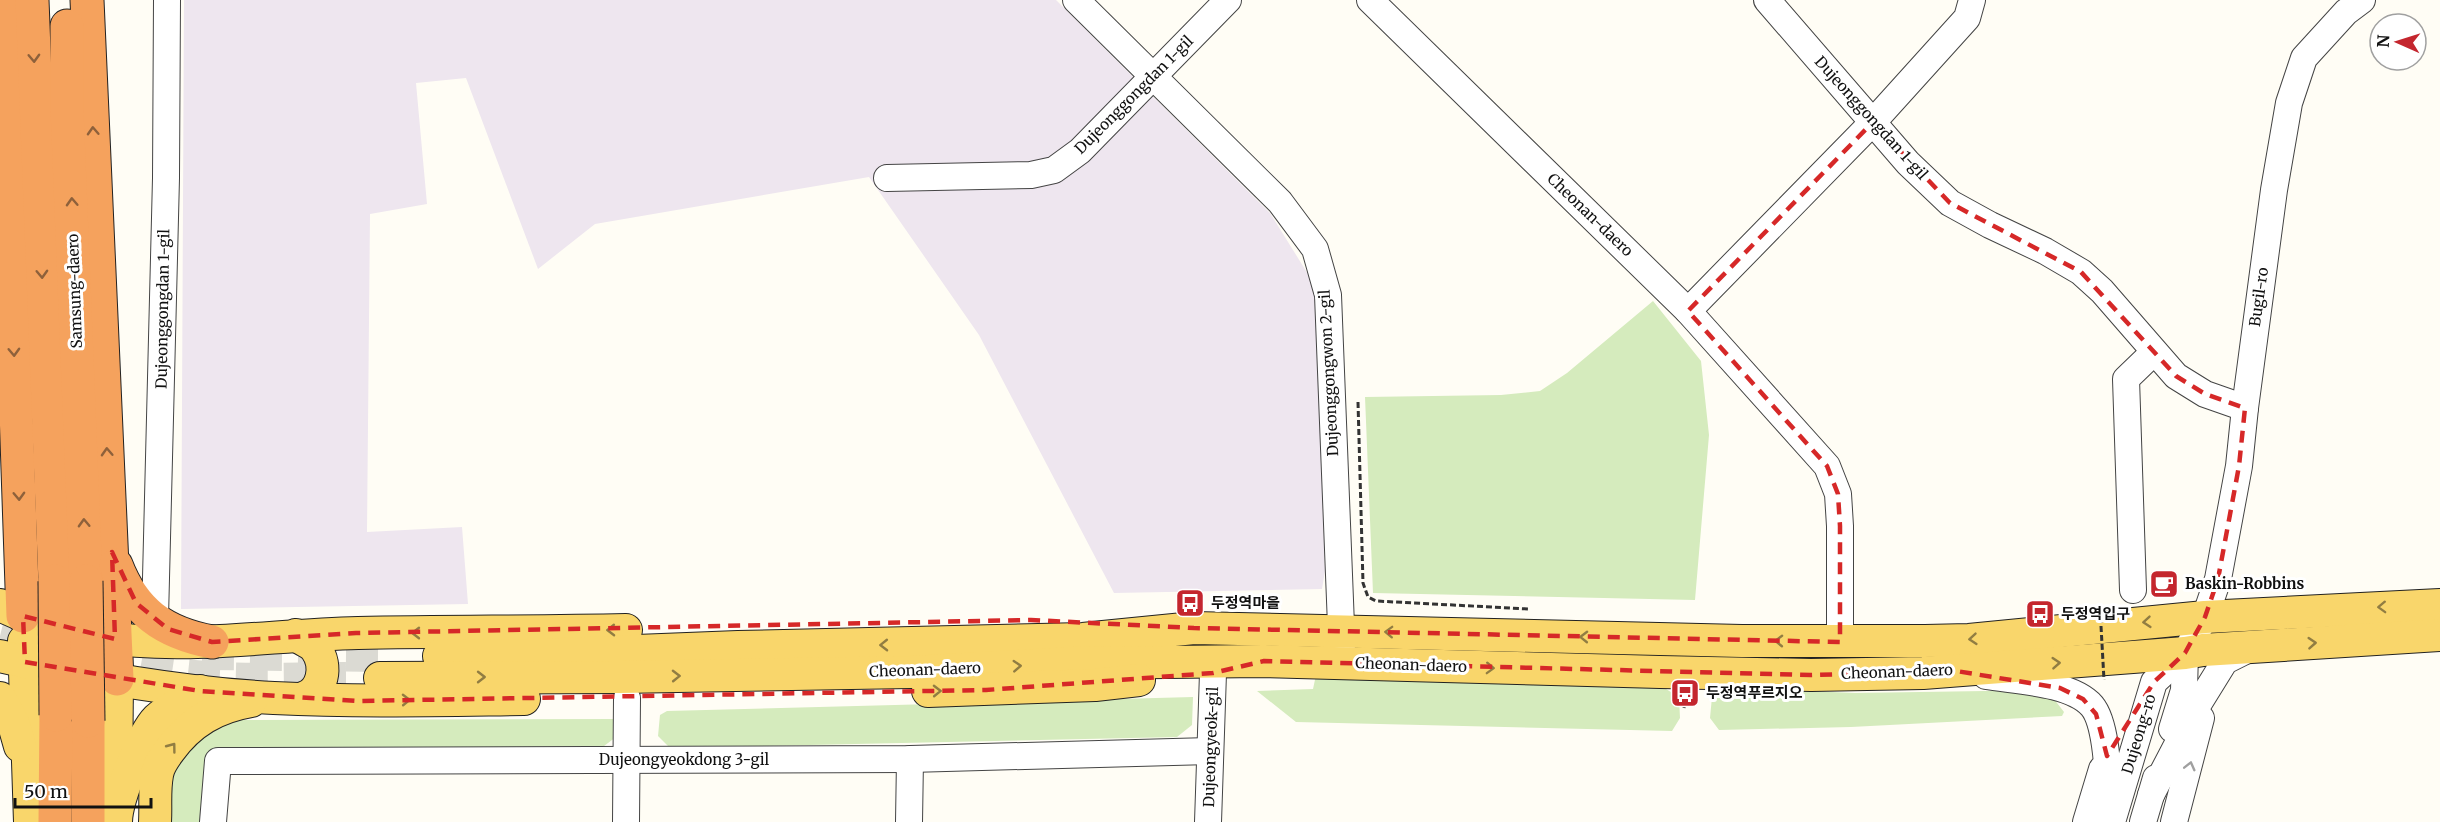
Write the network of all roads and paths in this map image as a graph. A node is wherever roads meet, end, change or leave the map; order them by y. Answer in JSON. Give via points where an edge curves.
{"nodes":[{"id":1,"x":2,"y":0,"type":"edge"},
{"id":2,"x":32,"y":0,"type":"edge"},
{"id":3,"x":67,"y":0,"type":"edge"},
{"id":4,"x":87,"y":0,"type":"edge"},
{"id":5,"x":167,"y":0,"type":"edge"},
{"id":6,"x":1076,"y":0,"type":"edge"},
{"id":7,"x":1228,"y":0,"type":"edge"},
{"id":8,"x":1370,"y":0,"type":"edge"},
{"id":9,"x":1767,"y":0,"type":"edge"},
{"id":10,"x":1972,"y":0,"type":"edge"},
{"id":11,"x":2362,"y":0,"type":"edge"},
{"id":12,"x":1152,"y":77,"type":"junction"},
{"id":13,"x":1873,"y":122,"type":"junction"},
{"id":14,"x":887,"y":178,"type":"dead end"},
{"id":15,"x":1688,"y":311,"type":"junction"},
{"id":16,"x":2154,"y":352,"type":"junction"},
{"id":17,"x":16,"y":396,"type":"junction"},
{"id":18,"x":1358,"y":402,"type":"dead end"},
{"id":19,"x":2245,"y":408,"type":"junction"},
{"id":20,"x":0,"y":458,"type":"edge"},
{"id":21,"x":111,"y":552,"type":"junction"},
{"id":22,"x":70,"y":581,"type":"junction"},
{"id":23,"x":2133,"y":590,"type":"dead end"},
{"id":24,"x":2440,"y":605,"type":"edge"},
{"id":25,"x":2100,"y":608,"type":"dead end"},
{"id":26,"x":1532,"y":609,"type":"dead end"},
{"id":27,"x":11,"y":611,"type":"edge"},
{"id":28,"x":2205,"y":617,"type":"junction"},
{"id":29,"x":155,"y":618,"type":"junction"},
{"id":30,"x":1194,"y":628,"type":"junction"},
{"id":31,"x":1341,"y":630,"type":"junction"},
{"id":32,"x":356,"y":633,"type":"junction"},
{"id":33,"x":296,"y":635,"type":"junction"},
{"id":34,"x":2440,"y":635,"type":"edge"},
{"id":35,"x":115,"y":639,"type":"junction"},
{"id":36,"x":212,"y":642,"type":"junction"},
{"id":37,"x":1840,"y":642,"type":"junction"},
{"id":38,"x":2254,"y":647,"type":"junction"},
{"id":39,"x":2186,"y":653,"type":"junction"},
{"id":40,"x":13,"y":659,"type":"edge"},
{"id":41,"x":1264,"y":661,"type":"junction"},
{"id":42,"x":1342,"y":663,"type":"junction"},
{"id":43,"x":1956,"y":671,"type":"junction"},
{"id":44,"x":1213,"y":673,"type":"junction"},
{"id":45,"x":117,"y":680,"type":"junction"},
{"id":46,"x":2104,"y":680,"type":"dead end"},
{"id":47,"x":2154,"y":682,"type":"junction"},
{"id":48,"x":2211,"y":682,"type":"junction"},
{"id":49,"x":200,"y":691,"type":"junction"},
{"id":50,"x":0,"y":698,"type":"edge"},
{"id":51,"x":289,"y":698,"type":"junction"},
{"id":52,"x":627,"y":698,"type":"junction"},
{"id":53,"x":1685,"y":699,"type":"dead end"},
{"id":54,"x":357,"y":701,"type":"junction"},
{"id":55,"x":1684,"y":708,"type":"dead end"},
{"id":56,"x":1210,"y":751,"type":"junction"},
{"id":57,"x":2107,"y":756,"type":"junction"},
{"id":58,"x":910,"y":759,"type":"junction"},
{"id":59,"x":626,"y":760,"type":"junction"},
{"id":60,"x":28,"y":778,"type":"junction"},
{"id":61,"x":2151,"y":795,"type":"junction"},
{"id":62,"x":107,"y":819,"type":"edge"},
{"id":63,"x":17,"y":822,"type":"edge"},
{"id":64,"x":30,"y":822,"type":"edge"},
{"id":65,"x":55,"y":822,"type":"edge"},
{"id":66,"x":155,"y":822,"type":"edge"},
{"id":67,"x":213,"y":822,"type":"edge"},
{"id":68,"x":626,"y":822,"type":"edge"},
{"id":69,"x":909,"y":822,"type":"edge"},
{"id":70,"x":1208,"y":822,"type":"edge"},
{"id":71,"x":2086,"y":822,"type":"edge"},
{"id":72,"x":2112,"y":822,"type":"edge"},
{"id":73,"x":2143,"y":822,"type":"edge"},
{"id":74,"x":2174,"y":822,"type":"edge"}],
"edges":[{"from":1,"to":17,"type":"highway","one_way":true},
{"from":2,"to":22,"type":"highway","one_way":true},
{"from":22,"to":3,"type":"highway","name":"Samsung-daero","one_way":true},
{"from":21,"to":4,"type":"highway","one_way":true},
{"from":5,"to":29,"type":"street","name":"Dujeonggongdan 1-gil"},
{"from":6,"to":12,"type":"street","name":"Dujeonggongwon 2-gil"},
{"from":7,"to":12,"type":"street","name":"Dujeonggongdan 1-gil"},
{"from":8,"to":15,"type":"street","name":"Cheonan-daero"},
{"from":9,"to":13,"type":"street","name":"Dujeonggongdan 1-gil"},
{"from":10,"to":13,"type":"street","via":[[1967,18]]},
{"from":11,"to":19,"type":"street","name":"Bugil-ro","via":[[2304,58],[2289,103]]},
{"from":12,"to":14,"type":"street","name":"Dujeonggongdan 1-gil","via":[[1080,151],[1054,170],[1031,175]]},
{"from":12,"to":31,"type":"street","name":"Dujeonggongwon 2-gil","via":[[1280,202],[1315,249],[1328,295]]},
{"from":13,"to":15,"type":"street"},
{"from":13,"to":16,"type":"street","name":"Dujeonggongdan 1-gil","via":[[1950,203],[2081,272]]},
{"from":15,"to":37,"type":"street","name":"Cheonan-daero","via":[[1827,466],[1838,494]]},
{"from":16,"to":19,"type":"street","name":"Dujeonggongdan 1-gil","via":[[2176,376],[2205,394]]},
{"from":16,"to":23,"type":"street","via":[[2126,380]]},
{"from":17,"to":20,"type":"highway"},
{"from":17,"to":27,"type":"highway","one_way":true},
{"from":18,"to":26,"type":"path","via":[[1363,583],[1368,597],[1376,601]]},
{"from":19,"to":28,"type":"street","name":"Bugil-ro","via":[[2218,579]]},
{"from":21,"to":29,"type":"highway","via":[[125,587],[136,603]]},
{"from":21,"to":35,"type":"highway"},
{"from":22,"to":62,"type":"highway","bridge":true,"via":[[88,721]]},
{"from":22,"to":65,"type":"highway","bridge":true,"via":[[56,715]]},
{"from":24,"to":28,"type":"main road","name":"Cheonan-daero","one_way":true},
{"from":25,"to":46,"type":"path","bridge":true},
{"from":27,"to":35,"type":"main road","via":[[55,627]]},
{"from":27,"to":40,"type":"main road"},
{"from":28,"to":37,"type":"main road","name":"Cheonan-daero","one_way":true,"via":[[1969,640]]},
{"from":28,"to":39,"type":"street","name":"Bugil-ro"},
{"from":29,"to":36,"type":"highway","via":[[186,637]]},
{"from":30,"to":31,"type":"main road","name":"Cheonan-daero"},
{"from":30,"to":32,"type":"main road","one_way":true,"via":[[1031,620]]},
{"from":30,"to":41,"type":"main road","name":"Cheonan-daero","one_way":true,"via":[[1083,639],[536,655],[382,667],[620,677]]},
{"from":37,"to":31,"type":"main road","name":"Cheonan-daero","one_way":true},
{"from":31,"to":42,"type":"street","name":"Dujeonggongwon 2-gil"},
{"from":32,"to":33,"type":"main road"},
{"from":32,"to":54,"type":"main road","via":[[343,645],[339,670],[345,692]]},
{"from":33,"to":36,"type":"main road"},
{"from":33,"to":51,"type":"main road","via":[[318,651],[322,676],[312,696]]},
{"from":38,"to":34,"type":"main road","name":"Cheonan-daero","one_way":true},
{"from":35,"to":36,"type":"main road"},
{"from":35,"to":45,"type":"highway"},
{"from":38,"to":39,"type":"main road","name":"Cheonan-daero"},
{"from":38,"to":48,"type":"street","via":[[2225,662]]},
{"from":43,"to":39,"type":"main road","name":"Cheonan-daero","one_way":true},
{"from":39,"to":47,"type":"street","name":"Dujeong-ro"},
{"from":39,"to":61,"type":"street","name":"Dujeong-ro","via":[[2184,690]]},
{"from":40,"to":45,"type":"main road"},
{"from":40,"to":60,"type":"main road"},
{"from":41,"to":42,"type":"main road","name":"Cheonan-daero"},
{"from":41,"to":44,"type":"main road"},
{"from":42,"to":43,"type":"main road","name":"Cheonan-daero","one_way":true,"via":[[1811,675]]},
{"from":43,"to":57,"type":"street","via":[[2060,688],[2083,699],[2096,714]]},
{"from":52,"to":44,"type":"main road","one_way":true,"via":[[986,690],[1095,685]]},
{"from":44,"to":56,"type":"street","name":"Dujeongyeok-gil"},
{"from":45,"to":49,"type":"main road"},
{"from":45,"to":62,"type":"main road"},
{"from":47,"to":57,"type":"street"},
{"from":47,"to":72,"type":"street","name":"Dujeong-ro"},
{"from":48,"to":61,"type":"street"},
{"from":74,"to":48,"type":"street","one_way":true},
{"from":49,"to":51,"type":"main road"},
{"from":49,"to":62,"type":"main road","via":[[151,726]]},
{"from":50,"to":60,"type":"main road","via":[[14,725]]},
{"from":51,"to":54,"type":"main road"},
{"from":66,"to":51,"type":"main road","one_way":true,"via":[[160,763],[194,723],[211,712],[237,704]]},
{"from":54,"to":52,"type":"main road","one_way":true},
{"from":52,"to":59,"type":"street"},
{"from":53,"to":55,"type":"path"},
{"from":56,"to":58,"type":"street","name":"Dujeongyeokdong 3-gil"},
{"from":56,"to":70,"type":"street","name":"Dujeongyeok-gil"},
{"from":57,"to":71,"type":"street"},
{"from":57,"to":72,"type":"street"},
{"from":58,"to":59,"type":"street","name":"Dujeongyeokdong 3-gil"},
{"from":58,"to":69,"type":"street"},
{"from":59,"to":67,"type":"street","name":"Dujeongyeokdong 3-gil","via":[[218,761]]},
{"from":59,"to":68,"type":"street"},
{"from":60,"to":63,"type":"main road"},
{"from":60,"to":64,"type":"main road"},
{"from":61,"to":73,"type":"street","name":"Dujeong-ro"}]}
